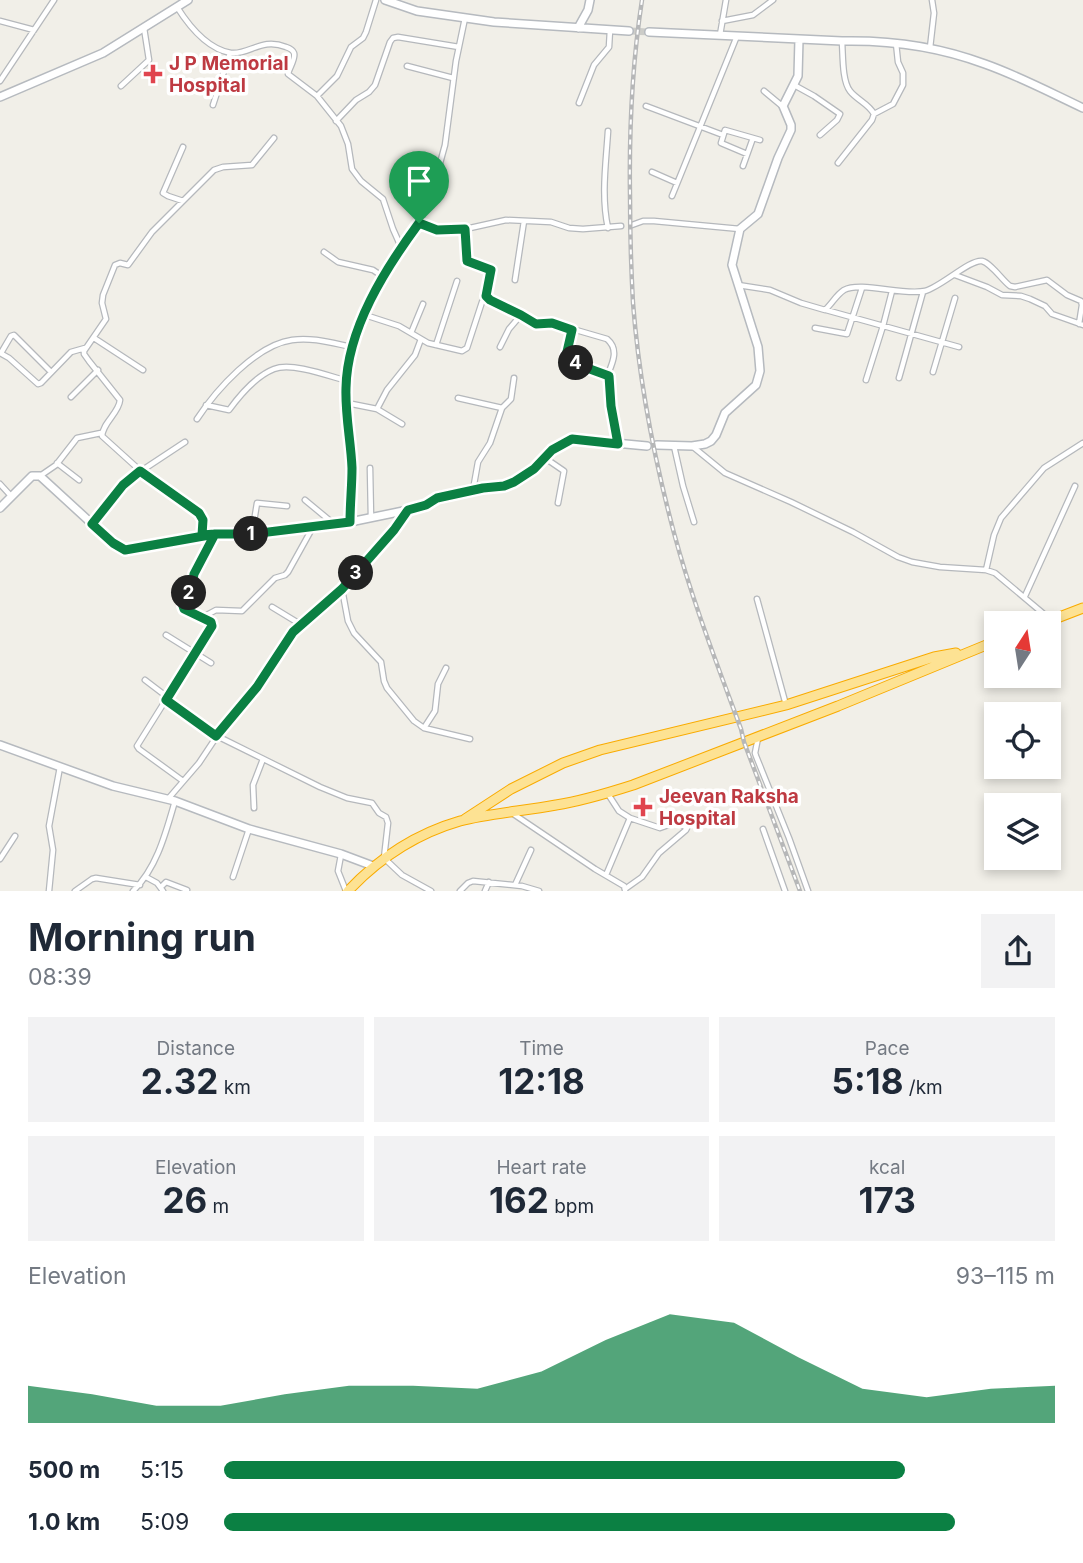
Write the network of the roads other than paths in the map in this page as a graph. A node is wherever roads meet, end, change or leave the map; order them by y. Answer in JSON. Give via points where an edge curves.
{"nodes":[{"id":1,"x":54,"y":0,"type":"edge"},
{"id":2,"x":188,"y":0,"type":"edge"},
{"id":3,"x":376,"y":0,"type":"edge"},
{"id":4,"x":385,"y":0,"type":"edge"},
{"id":5,"x":590,"y":0,"type":"edge"},
{"id":6,"x":726,"y":0,"type":"edge"},
{"id":7,"x":773,"y":0,"type":"edge"},
{"id":8,"x":932,"y":0,"type":"edge"},
{"id":9,"x":177,"y":7,"type":"junction"},
{"id":10,"x":465,"y":18,"type":"junction"},
{"id":11,"x":0,"y":21,"type":"edge"},
{"id":12,"x":722,"y":21,"type":"junction"},
{"id":13,"x":144,"y":28,"type":"junction"},
{"id":14,"x":578,"y":28,"type":"junction"},
{"id":15,"x":34,"y":30,"type":"junction"},
{"id":16,"x":610,"y":30,"type":"junction"},
{"id":17,"x":629,"y":31,"type":"tunnel mouth"},
{"id":18,"x":649,"y":32,"type":"tunnel mouth"},
{"id":19,"x":720,"y":35,"type":"junction"},
{"id":20,"x":737,"y":36,"type":"junction"},
{"id":21,"x":799,"y":39,"type":"junction"},
{"id":22,"x":842,"y":41,"type":"junction"},
{"id":23,"x":896,"y":43,"type":"junction"},
{"id":24,"x":459,"y":47,"type":"junction"},
{"id":25,"x":929,"y":49,"type":"junction"},
{"id":26,"x":230,"y":53,"type":"junction"},
{"id":27,"x":407,"y":66,"type":"dead end"},
{"id":28,"x":454,"y":78,"type":"junction"},
{"id":29,"x":0,"y":81,"type":"edge"},
{"id":30,"x":794,"y":85,"type":"junction"},
{"id":31,"x":121,"y":86,"type":"dead end"},
{"id":32,"x":764,"y":91,"type":"dead end"},
{"id":33,"x":317,"y":96,"type":"junction"},
{"id":34,"x":0,"y":97,"type":"edge"},
{"id":35,"x":579,"y":103,"type":"dead end"},
{"id":36,"x":214,"y":105,"type":"dead end"},
{"id":37,"x":646,"y":106,"type":"dead end"},
{"id":38,"x":783,"y":106,"type":"junction"},
{"id":39,"x":1083,"y":108,"type":"edge"},
{"id":40,"x":874,"y":114,"type":"junction"},
{"id":41,"x":337,"y":121,"type":"junction"},
{"id":42,"x":700,"y":127,"type":"junction"},
{"id":43,"x":608,"y":131,"type":"dead end"},
{"id":44,"x":723,"y":135,"type":"junction"},
{"id":45,"x":820,"y":135,"type":"dead end"},
{"id":46,"x":274,"y":138,"type":"dead end"},
{"id":47,"x":752,"y":138,"type":"junction"},
{"id":48,"x":760,"y":140,"type":"dead end"},
{"id":49,"x":183,"y":147,"type":"dead end"},
{"id":50,"x":747,"y":154,"type":"junction"},
{"id":51,"x":838,"y":163,"type":"dead end"},
{"id":52,"x":743,"y":166,"type":"dead end"},
{"id":53,"x":652,"y":173,"type":"dead end"},
{"id":54,"x":677,"y":183,"type":"junction"},
{"id":55,"x":672,"y":196,"type":"dead end"},
{"id":56,"x":183,"y":201,"type":"junction"},
{"id":57,"x":524,"y":220,"type":"junction"},
{"id":58,"x":419,"y":223,"type":"junction"},
{"id":59,"x":632,"y":225,"type":"dead end"},
{"id":60,"x":621,"y":226,"type":"dead end"},
{"id":61,"x":608,"y":228,"type":"junction"},
{"id":62,"x":465,"y":229,"type":"junction"},
{"id":63,"x":740,"y":229,"type":"junction"},
{"id":64,"x":401,"y":247,"type":"junction"},
{"id":65,"x":324,"y":252,"type":"dead end"},
{"id":66,"x":955,"y":275,"type":"junction"},
{"id":67,"x":383,"y":276,"type":"junction"},
{"id":68,"x":516,"y":280,"type":"dead end"},
{"id":69,"x":457,"y":281,"type":"dead end"},
{"id":70,"x":738,"y":285,"type":"junction"},
{"id":71,"x":1015,"y":287,"type":"junction"},
{"id":72,"x":862,"y":288,"type":"junction"},
{"id":73,"x":892,"y":290,"type":"junction"},
{"id":74,"x":923,"y":292,"type":"junction"},
{"id":75,"x":486,"y":296,"type":"junction"},
{"id":76,"x":1006,"y":296,"type":"junction"},
{"id":77,"x":955,"y":298,"type":"dead end"},
{"id":78,"x":423,"y":303,"type":"dead end"},
{"id":79,"x":825,"y":310,"type":"junction"},
{"id":80,"x":365,"y":315,"type":"junction"},
{"id":81,"x":521,"y":315,"type":"junction"},
{"id":82,"x":853,"y":318,"type":"junction"},
{"id":83,"x":1081,"y":325,"type":"edge"},
{"id":84,"x":883,"y":326,"type":"junction"},
{"id":85,"x":815,"y":328,"type":"dead end"},
{"id":86,"x":572,"y":330,"type":"junction"},
{"id":87,"x":411,"y":333,"type":"junction"},
{"id":88,"x":912,"y":334,"type":"junction"},
{"id":89,"x":94,"y":338,"type":"junction"},
{"id":90,"x":421,"y":340,"type":"junction"},
{"id":91,"x":941,"y":342,"type":"junction"},
{"id":92,"x":436,"y":345,"type":"junction"},
{"id":93,"x":352,"y":347,"type":"junction"},
{"id":94,"x":500,"y":347,"type":"dead end"},
{"id":95,"x":959,"y":347,"type":"dead end"},
{"id":96,"x":85,"y":348,"type":"junction"},
{"id":97,"x":0,"y":353,"type":"edge"},
{"id":98,"x":98,"y":370,"type":"junction"},
{"id":99,"x":143,"y":370,"type":"dead end"},
{"id":100,"x":51,"y":372,"type":"junction"},
{"id":101,"x":933,"y":372,"type":"dead end"},
{"id":102,"x":608,"y":374,"type":"junction"},
{"id":103,"x":514,"y":378,"type":"dead end"},
{"id":104,"x":899,"y":378,"type":"dead end"},
{"id":105,"x":866,"y":380,"type":"dead end"},
{"id":106,"x":347,"y":381,"type":"junction"},
{"id":107,"x":71,"y":397,"type":"dead end"},
{"id":108,"x":458,"y":398,"type":"dead end"},
{"id":109,"x":347,"y":403,"type":"junction"},
{"id":110,"x":206,"y":405,"type":"junction"},
{"id":111,"x":502,"y":408,"type":"junction"},
{"id":112,"x":377,"y":409,"type":"junction"},
{"id":113,"x":197,"y":419,"type":"dead end"},
{"id":114,"x":402,"y":424,"type":"dead end"},
{"id":115,"x":101,"y":433,"type":"junction"},
{"id":116,"x":185,"y":442,"type":"dead end"},
{"id":117,"x":618,"y":444,"type":"junction"},
{"id":118,"x":657,"y":445,"type":"dead end"},
{"id":119,"x":648,"y":446,"type":"dead end"},
{"id":120,"x":674,"y":446,"type":"junction"},
{"id":121,"x":692,"y":446,"type":"junction"},
{"id":122,"x":1081,"y":447,"type":"edge"},
{"id":123,"x":545,"y":458,"type":"junction"},
{"id":124,"x":57,"y":464,"type":"junction"},
{"id":125,"x":370,"y":468,"type":"dead end"},
{"id":126,"x":140,"y":471,"type":"junction"},
{"id":127,"x":40,"y":476,"type":"junction"},
{"id":128,"x":79,"y":480,"type":"dead end"},
{"id":129,"x":0,"y":484,"type":"edge"},
{"id":130,"x":1075,"y":486,"type":"dead end"},
{"id":131,"x":473,"y":491,"type":"junction"},
{"id":132,"x":11,"y":496,"type":"junction"},
{"id":133,"x":305,"y":500,"type":"dead end"},
{"id":134,"x":558,"y":503,"type":"dead end"},
{"id":135,"x":2,"y":505,"type":"edge"},
{"id":136,"x":287,"y":506,"type":"dead end"},
{"id":137,"x":408,"y":510,"type":"junction"},
{"id":138,"x":371,"y":518,"type":"junction"},
{"id":139,"x":350,"y":522,"type":"junction"},
{"id":140,"x":694,"y":522,"type":"dead end"},
{"id":141,"x":92,"y":524,"type":"junction"},
{"id":142,"x":334,"y":524,"type":"junction"},
{"id":143,"x":313,"y":527,"type":"junction"},
{"id":144,"x":215,"y":534,"type":"junction"},
{"id":145,"x":252,"y":534,"type":"junction"},
{"id":146,"x":202,"y":535,"type":"junction"},
{"id":147,"x":986,"y":570,"type":"junction"},
{"id":148,"x":342,"y":589,"type":"junction"},
{"id":149,"x":1025,"y":596,"type":"junction"},
{"id":150,"x":757,"y":599,"type":"dead end"},
{"id":151,"x":272,"y":607,"type":"dead end"},
{"id":152,"x":1083,"y":608,"type":"edge"},
{"id":153,"x":1038,"y":611,"type":"edge"},
{"id":154,"x":202,"y":617,"type":"junction"},
{"id":155,"x":1061,"y":617,"type":"edge"},
{"id":156,"x":300,"y":624,"type":"junction"},
{"id":157,"x":166,"y":635,"type":"dead end"},
{"id":158,"x":984,"y":646,"type":"edge"},
{"id":159,"x":972,"y":650,"type":"junction"},
{"id":160,"x":196,"y":653,"type":"junction"},
{"id":161,"x":211,"y":663,"type":"dead end"},
{"id":162,"x":446,"y":668,"type":"dead end"},
{"id":163,"x":145,"y":680,"type":"dead end"},
{"id":164,"x":166,"y":700,"type":"junction"},
{"id":165,"x":786,"y":705,"type":"junction"},
{"id":166,"x":424,"y":728,"type":"junction"},
{"id":167,"x":216,"y":736,"type":"junction"},
{"id":168,"x":758,"y":737,"type":"junction"},
{"id":169,"x":470,"y":739,"type":"dead end"},
{"id":170,"x":0,"y":745,"type":"edge"},
{"id":171,"x":263,"y":759,"type":"junction"},
{"id":172,"x":60,"y":767,"type":"junction"},
{"id":173,"x":183,"y":781,"type":"junction"},
{"id":174,"x":608,"y":793,"type":"junction"},
{"id":175,"x":172,"y":801,"type":"junction"},
{"id":176,"x":254,"y":808,"type":"dead end"},
{"id":177,"x":512,"y":813,"type":"junction"},
{"id":178,"x":630,"y":818,"type":"junction"},
{"id":179,"x":463,"y":821,"type":"junction"},
{"id":180,"x":249,"y":829,"type":"junction"},
{"id":181,"x":763,"y":829,"type":"dead end"},
{"id":182,"x":15,"y":836,"type":"dead end"},
{"id":183,"x":531,"y":850,"type":"dead end"},
{"id":184,"x":341,"y":854,"type":"junction"},
{"id":185,"x":384,"y":858,"type":"junction"},
{"id":186,"x":0,"y":859,"type":"edge"},
{"id":187,"x":373,"y":866,"type":"junction"},
{"id":188,"x":607,"y":875,"type":"junction"},
{"id":189,"x":146,"y":877,"type":"junction"},
{"id":190,"x":233,"y":877,"type":"dead end"},
{"id":191,"x":489,"y":882,"type":"junction"},
{"id":192,"x":139,"y":885,"type":"junction"},
{"id":193,"x":515,"y":885,"type":"junction"},
{"id":194,"x":162,"y":889,"type":"edge"},
{"id":195,"x":352,"y":889,"type":"edge"},
{"id":196,"x":187,"y":890,"type":"edge"},
{"id":197,"x":625,"y":890,"type":"edge"},
{"id":198,"x":49,"y":891,"type":"edge"},
{"id":199,"x":75,"y":891,"type":"edge"},
{"id":200,"x":133,"y":891,"type":"edge"},
{"id":201,"x":431,"y":891,"type":"edge"},
{"id":202,"x":460,"y":891,"type":"edge"},
{"id":203,"x":485,"y":891,"type":"edge"},
{"id":204,"x":539,"y":891,"type":"edge"},
{"id":205,"x":785,"y":891,"type":"edge"},
{"id":206,"x":808,"y":891,"type":"edge"}],
"edges":[{"from":1,"to":15,"type":"street"},
{"from":2,"to":9,"type":"street"},
{"from":3,"to":33,"type":"street","via":[[363,38],[351,47],[337,76]]},
{"from":4,"to":10,"type":"street","via":[[417,11]]},
{"from":5,"to":14,"type":"street"},
{"from":6,"to":12,"type":"street"},
{"from":7,"to":12,"type":"street","via":[[753,16]]},
{"from":8,"to":25,"type":"street"},
{"from":9,"to":13,"type":"street"},
{"from":9,"to":26,"type":"street","via":[[195,32]]},
{"from":10,"to":14,"type":"street"},
{"from":10,"to":24,"type":"street"},
{"from":11,"to":15,"type":"street"},
{"from":12,"to":19,"type":"street"},
{"from":13,"to":31,"type":"street","via":[[149,60]]},
{"from":13,"to":34,"type":"street","via":[[103,52]]},
{"from":14,"to":16,"type":"street"},
{"from":15,"to":29,"type":"street"},
{"from":16,"to":17,"type":"street"},
{"from":16,"to":35,"type":"street","via":[[609,47],[594,65]]},
{"from":18,"to":19,"type":"street"},
{"from":19,"to":20,"type":"street"},
{"from":20,"to":21,"type":"street"},
{"from":20,"to":42,"type":"street"},
{"from":21,"to":22,"type":"street"},
{"from":21,"to":30,"type":"street"},
{"from":22,"to":23,"type":"street"},
{"from":22,"to":40,"type":"street","via":[[846,86]]},
{"from":23,"to":25,"type":"street"},
{"from":23,"to":40,"type":"street","via":[[903,85],[893,104]]},
{"from":24,"to":28,"type":"street"},
{"from":24,"to":41,"type":"street","via":[[393,38],[375,85]]},
{"from":25,"to":39,"type":"street","via":[[982,62]]},
{"from":26,"to":33,"type":"street","via":[[268,43],[289,48],[295,56],[288,74]]},
{"from":26,"to":36,"type":"street"},
{"from":27,"to":28,"type":"street"},
{"from":28,"to":58,"type":"street","via":[[443,155]]},
{"from":30,"to":38,"type":"street"},
{"from":30,"to":45,"type":"street","via":[[840,114]]},
{"from":32,"to":38,"type":"street"},
{"from":33,"to":41,"type":"street"},
{"from":37,"to":42,"type":"street"},
{"from":38,"to":63,"type":"street","via":[[791,130],[758,214]]},
{"from":40,"to":51,"type":"street"},
{"from":41,"to":64,"type":"street","via":[[346,137],[352,169],[383,199]]},
{"from":42,"to":44,"type":"street"},
{"from":42,"to":54,"type":"street"},
{"from":43,"to":61,"type":"street","via":[[604,198]]},
{"from":44,"to":47,"type":"street","via":[[727,129]]},
{"from":44,"to":50,"type":"street","via":[[721,143]]},
{"from":46,"to":56,"type":"street","via":[[250,165],[216,168]]},
{"from":47,"to":48,"type":"street"},
{"from":47,"to":50,"type":"street"},
{"from":49,"to":56,"type":"street","via":[[163,193]]},
{"from":50,"to":52,"type":"street"},
{"from":53,"to":54,"type":"street"},
{"from":54,"to":55,"type":"street"},
{"from":56,"to":89,"type":"street","via":[[126,265],[115,265],[103,295],[106,318]]},
{"from":57,"to":61,"type":"street","via":[[569,228]]},
{"from":57,"to":62,"type":"street"},
{"from":57,"to":68,"type":"street"},
{"from":58,"to":62,"type":"street","via":[[437,230]]},
{"from":58,"to":64,"type":"street"},
{"from":59,"to":63,"type":"street","via":[[654,221]]},
{"from":60,"to":61,"type":"street"},
{"from":62,"to":75,"type":"street","via":[[467,261],[491,270]]},
{"from":63,"to":70,"type":"street","via":[[732,265]]},
{"from":64,"to":67,"type":"street"},
{"from":65,"to":67,"type":"street","via":[[338,262]]},
{"from":66,"to":71,"type":"street","via":[[984,261]]},
{"from":66,"to":74,"type":"street"},
{"from":66,"to":76,"type":"street"},
{"from":67,"to":80,"type":"street"},
{"from":69,"to":92,"type":"street"},
{"from":70,"to":79,"type":"street","via":[[770,290]]},
{"from":70,"to":121,"type":"street","via":[[758,347],[759,376],[752,389],[725,413],[716,435],[705,444]]},
{"from":71,"to":76,"type":"street"},
{"from":71,"to":83,"type":"street","via":[[1049,281],[1082,302]]},
{"from":72,"to":73,"type":"street"},
{"from":72,"to":79,"type":"street","via":[[845,290]]},
{"from":72,"to":82,"type":"street"},
{"from":73,"to":74,"type":"street"},
{"from":73,"to":84,"type":"street"},
{"from":74,"to":88,"type":"street"},
{"from":75,"to":81,"type":"street"},
{"from":75,"to":92,"type":"street","via":[[465,350]]},
{"from":76,"to":83,"type":"street","via":[[1030,299]]},
{"from":77,"to":91,"type":"street"},
{"from":78,"to":87,"type":"street"},
{"from":79,"to":82,"type":"street"},
{"from":80,"to":87,"type":"street"},
{"from":80,"to":93,"type":"street"},
{"from":81,"to":86,"type":"street","via":[[539,325],[552,323]]},
{"from":81,"to":94,"type":"street"},
{"from":82,"to":84,"type":"street"},
{"from":82,"to":85,"type":"street","via":[[847,334]]},
{"from":84,"to":88,"type":"street"},
{"from":84,"to":105,"type":"street"},
{"from":86,"to":102,"type":"street","via":[[568,361]]},
{"from":86,"to":102,"type":"street","via":[[611,342],[615,357]]},
{"from":87,"to":90,"type":"street"},
{"from":88,"to":91,"type":"street"},
{"from":88,"to":104,"type":"street"},
{"from":89,"to":96,"type":"street"},
{"from":89,"to":99,"type":"street"},
{"from":90,"to":92,"type":"street"},
{"from":90,"to":112,"type":"street"},
{"from":91,"to":95,"type":"street"},
{"from":91,"to":101,"type":"street"},
{"from":93,"to":106,"type":"street"},
{"from":93,"to":110,"type":"street","via":[[320,341],[282,342],[254,357]]},
{"from":96,"to":98,"type":"street","via":[[84,354]]},
{"from":96,"to":100,"type":"street","via":[[71,352]]},
{"from":97,"to":100,"type":"street","via":[[38,384]]},
{"from":97,"to":100,"type":"street","via":[[14,335]]},
{"from":98,"to":107,"type":"street"},
{"from":98,"to":115,"type":"street","via":[[121,403]]},
{"from":102,"to":117,"type":"street"},
{"from":103,"to":111,"type":"street","via":[[511,399]]},
{"from":106,"to":109,"type":"street"},
{"from":106,"to":110,"type":"street","via":[[280,367],[253,383],[229,410]]},
{"from":108,"to":111,"type":"street"},
{"from":109,"to":112,"type":"street"},
{"from":109,"to":139,"type":"street"},
{"from":110,"to":113,"type":"street"},
{"from":111,"to":131,"type":"street","via":[[478,462]]},
{"from":112,"to":114,"type":"street"},
{"from":115,"to":124,"type":"street","via":[[78,438]]},
{"from":115,"to":126,"type":"street"},
{"from":116,"to":126,"type":"street"},
{"from":117,"to":119,"type":"street"},
{"from":117,"to":123,"type":"street","via":[[572,439]]},
{"from":118,"to":120,"type":"street"},
{"from":120,"to":121,"type":"street"},
{"from":120,"to":140,"type":"street"},
{"from":121,"to":147,"type":"street","via":[[724,473],[898,557],[940,567]]},
{"from":122,"to":147,"type":"street","via":[[1044,468],[1001,518]]},
{"from":123,"to":131,"type":"street","via":[[514,482]]},
{"from":123,"to":134,"type":"street","via":[[565,474]]},
{"from":124,"to":127,"type":"street"},
{"from":124,"to":128,"type":"street"},
{"from":125,"to":138,"type":"street"},
{"from":126,"to":141,"type":"street"},
{"from":126,"to":146,"type":"street","via":[[199,513]]},
{"from":127,"to":132,"type":"street","via":[[32,476]]},
{"from":127,"to":141,"type":"street"},
{"from":129,"to":132,"type":"street"},
{"from":130,"to":149,"type":"street"},
{"from":131,"to":137,"type":"street"},
{"from":132,"to":135,"type":"street"},
{"from":133,"to":142,"type":"street"},
{"from":136,"to":145,"type":"street","via":[[257,503]]},
{"from":137,"to":138,"type":"street"},
{"from":137,"to":148,"type":"street"},
{"from":138,"to":139,"type":"street"},
{"from":139,"to":142,"type":"street"},
{"from":141,"to":146,"type":"street","via":[[125,550]]},
{"from":142,"to":143,"type":"street"},
{"from":143,"to":145,"type":"street"},
{"from":143,"to":154,"type":"street","via":[[285,575],[275,578],[242,611],[216,610]]},
{"from":144,"to":145,"type":"street"},
{"from":144,"to":146,"type":"street"},
{"from":144,"to":154,"type":"street","via":[[183,606]]},
{"from":147,"to":149,"type":"street","via":[[1000,575]]},
{"from":148,"to":156,"type":"street"},
{"from":148,"to":166,"type":"street","via":[[354,633],[381,663],[387,688]]},
{"from":149,"to":153,"type":"street"},
{"from":150,"to":165,"type":"street"},
{"from":151,"to":156,"type":"street"},
{"from":152,"to":155,"type":"highway"},
{"from":154,"to":160,"type":"street","via":[[212,626]]},
{"from":156,"to":167,"type":"street"},
{"from":157,"to":160,"type":"street"},
{"from":158,"to":159,"type":"highway"},
{"from":159,"to":165,"type":"highway","via":[[934,657]]},
{"from":159,"to":168,"type":"highway"},
{"from":160,"to":161,"type":"street"},
{"from":160,"to":164,"type":"street"},
{"from":162,"to":166,"type":"street","via":[[438,684],[435,711]]},
{"from":163,"to":164,"type":"street"},
{"from":164,"to":167,"type":"street"},
{"from":164,"to":173,"type":"street","via":[[137,746]]},
{"from":165,"to":179,"type":"highway","via":[[600,750],[521,784]]},
{"from":166,"to":169,"type":"street"},
{"from":167,"to":171,"type":"street"},
{"from":167,"to":173,"type":"street"},
{"from":168,"to":174,"type":"highway"},
{"from":168,"to":206,"type":"street","via":[[756,757]]},
{"from":170,"to":172,"type":"street"},
{"from":171,"to":176,"type":"street","via":[[254,785]]},
{"from":171,"to":185,"type":"street","via":[[338,794],[372,803],[388,823]]},
{"from":172,"to":175,"type":"street"},
{"from":172,"to":198,"type":"street","via":[[49,826],[53,850]]},
{"from":173,"to":175,"type":"street"},
{"from":174,"to":177,"type":"highway"},
{"from":174,"to":178,"type":"street","via":[[619,811]]},
{"from":175,"to":180,"type":"street"},
{"from":175,"to":189,"type":"street","via":[[163,839]]},
{"from":177,"to":179,"type":"highway"},
{"from":177,"to":188,"type":"street"},
{"from":178,"to":188,"type":"street"},
{"from":178,"to":197,"type":"street","via":[[660,828],[677,822],[687,830]]},
{"from":179,"to":185,"type":"highway","via":[[423,835]]},
{"from":180,"to":184,"type":"street"},
{"from":180,"to":190,"type":"street"},
{"from":181,"to":205,"type":"street"},
{"from":182,"to":186,"type":"street"},
{"from":183,"to":193,"type":"street"},
{"from":184,"to":187,"type":"street"},
{"from":184,"to":195,"type":"street","via":[[338,871]]},
{"from":185,"to":187,"type":"highway"},
{"from":185,"to":201,"type":"street","via":[[402,875]]},
{"from":187,"to":195,"type":"highway"},
{"from":188,"to":197,"type":"street"},
{"from":189,"to":192,"type":"street"},
{"from":189,"to":194,"type":"street"},
{"from":191,"to":193,"type":"street"},
{"from":191,"to":202,"type":"street","via":[[473,881]]},
{"from":191,"to":203,"type":"street"},
{"from":192,"to":199,"type":"street","via":[[92,878]]},
{"from":192,"to":200,"type":"street"},
{"from":193,"to":204,"type":"street"},
{"from":194,"to":196,"type":"street","via":[[166,882]]}]}
